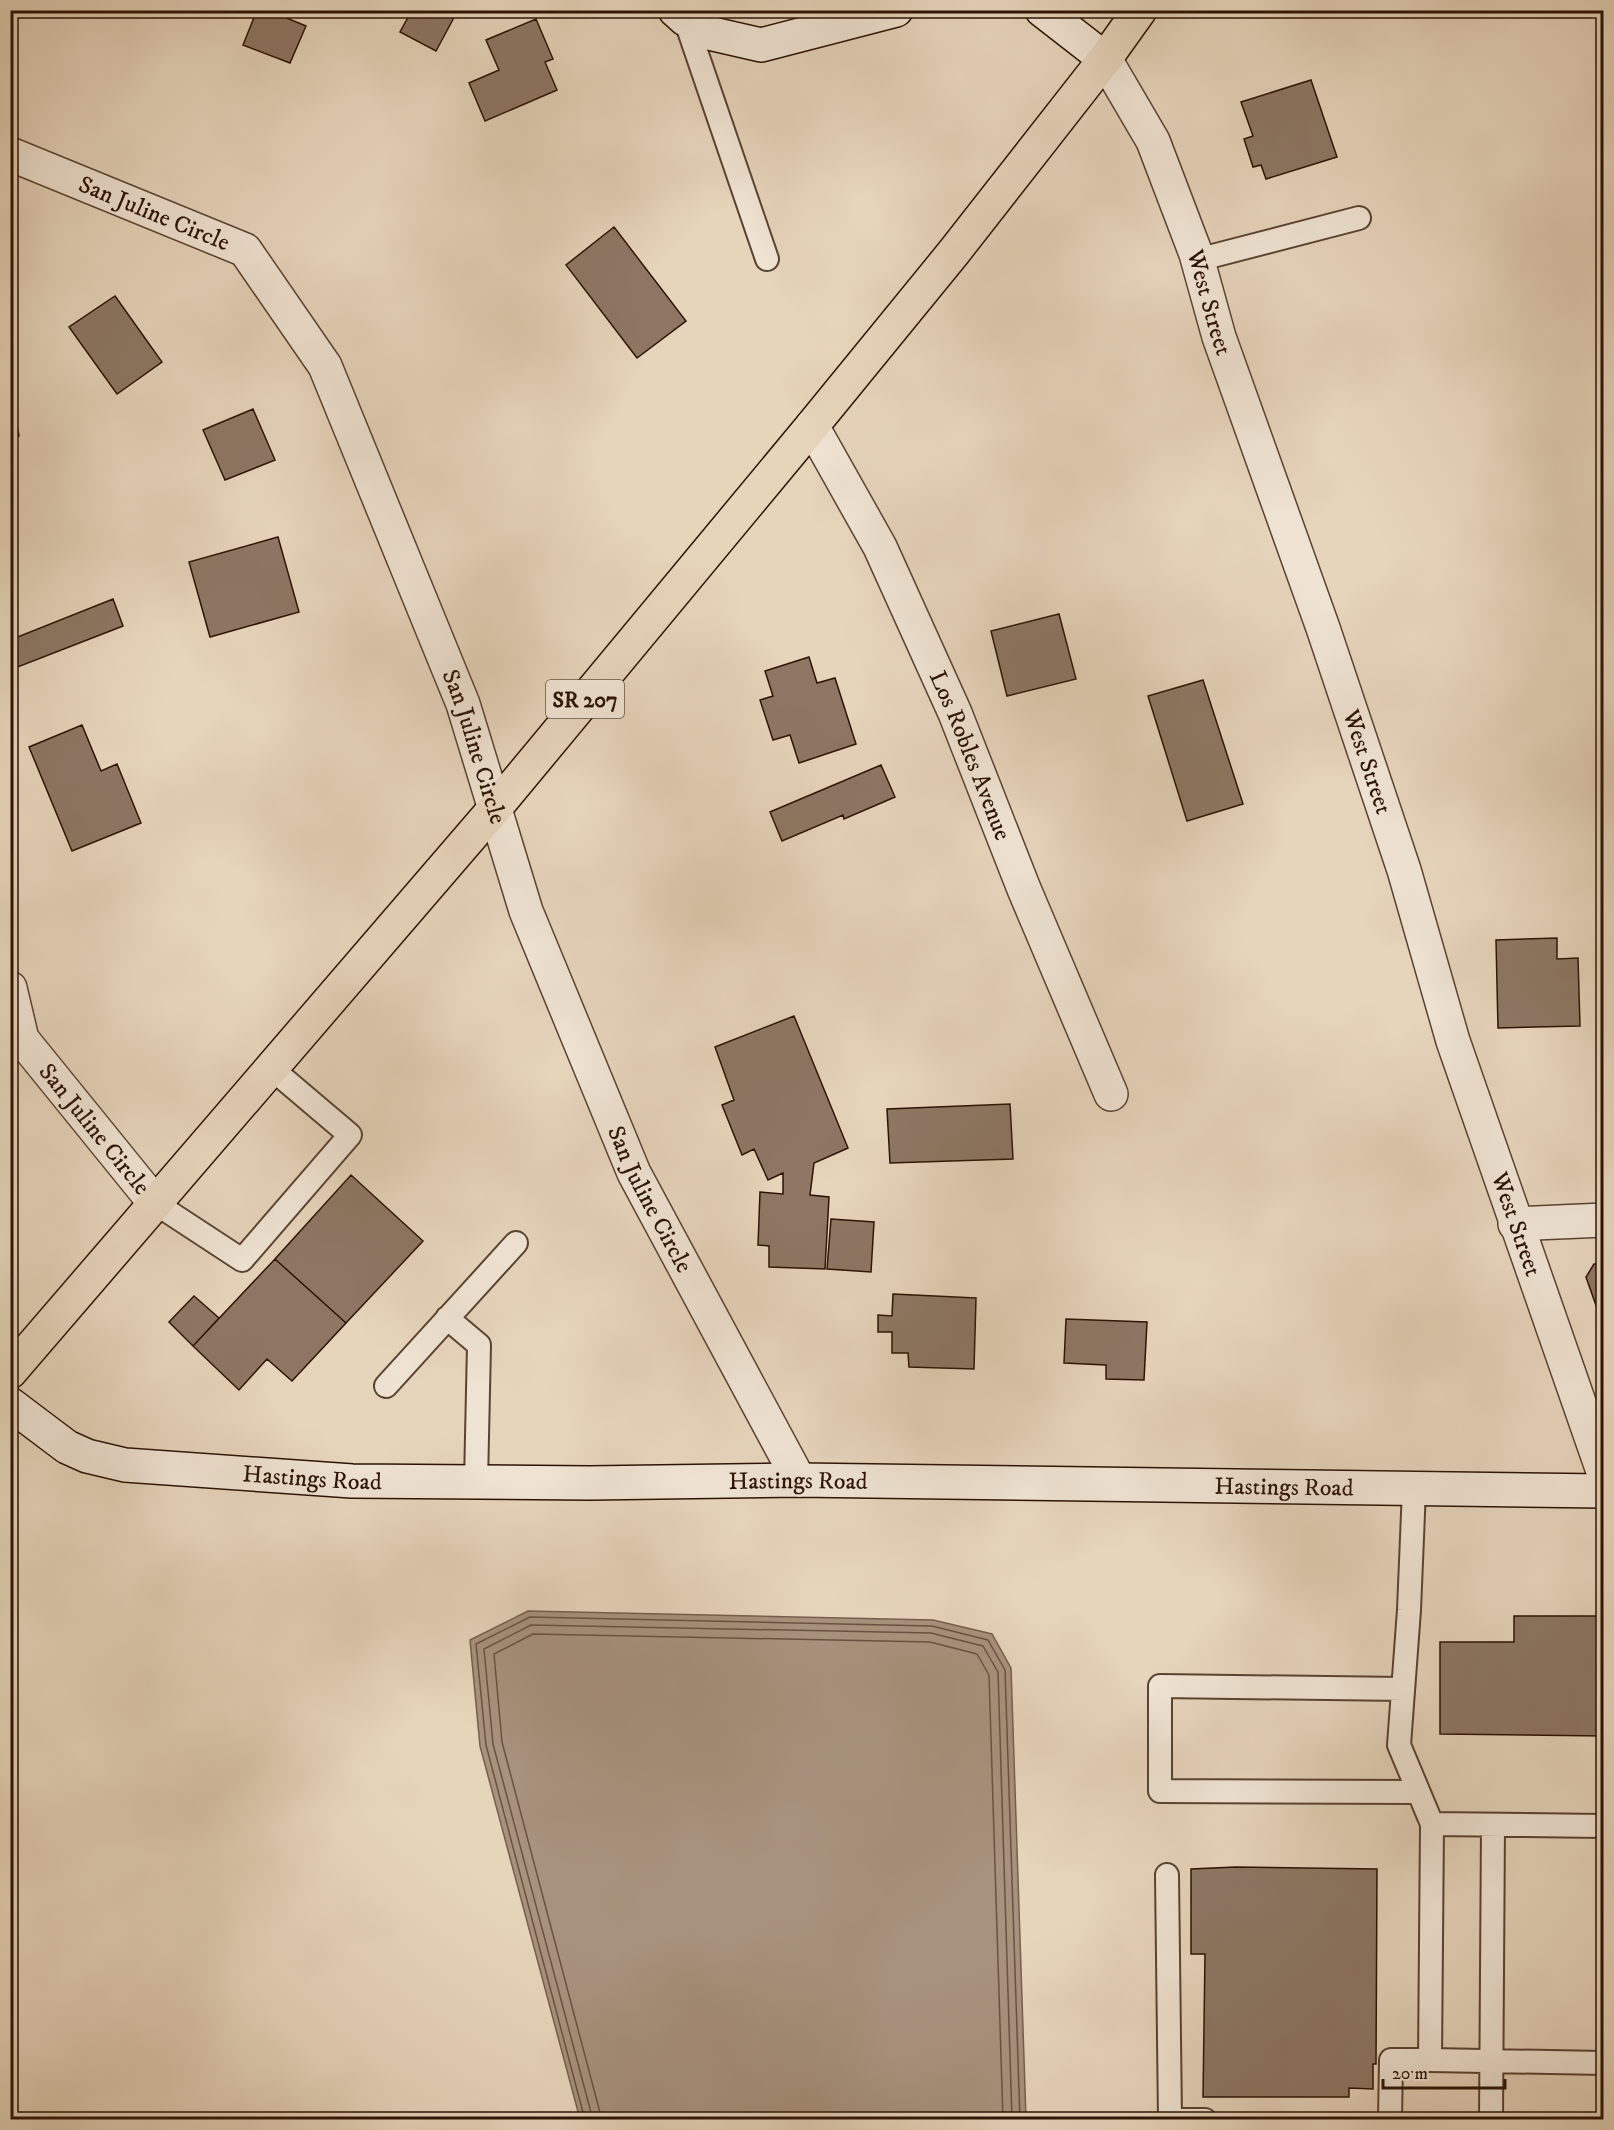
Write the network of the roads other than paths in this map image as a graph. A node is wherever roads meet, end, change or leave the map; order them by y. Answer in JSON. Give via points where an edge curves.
{"nodes":[{"id":1,"x":896,"y":10,"type":"edge"},
{"id":2,"x":1042,"y":10,"type":"edge"},
{"id":3,"x":1140,"y":10,"type":"edge"},
{"id":4,"x":680,"y":15,"type":"edge"},
{"id":5,"x":1105,"y":59,"type":"junction"},
{"id":6,"x":10,"y":154,"type":"edge"},
{"id":7,"x":1359,"y":218,"type":"dead end"},
{"id":8,"x":767,"y":259,"type":"dead end"},
{"id":9,"x":1197,"y":260,"type":"junction"},
{"id":10,"x":812,"y":426,"type":"junction"},
{"id":11,"x":496,"y":807,"type":"junction"},
{"id":12,"x":10,"y":988,"type":"edge"},
{"id":13,"x":271,"y":1068,"type":"junction"},
{"id":14,"x":1111,"y":1094,"type":"dead end"},
{"id":15,"x":155,"y":1203,"type":"junction"},
{"id":16,"x":1604,"y":1220,"type":"edge"},
{"id":17,"x":1515,"y":1224,"type":"junction"},
{"id":18,"x":516,"y":1243,"type":"dead end"},
{"id":19,"x":447,"y":1318,"type":"junction"},
{"id":20,"x":10,"y":1372,"type":"edge"},
{"id":21,"x":386,"y":1386,"type":"dead end"},
{"id":22,"x":10,"y":1404,"type":"edge"},
{"id":23,"x":1604,"y":1474,"type":"edge"},
{"id":24,"x":799,"y":1480,"type":"junction"},
{"id":25,"x":476,"y":1482,"type":"junction"},
{"id":26,"x":1414,"y":1489,"type":"junction"},
{"id":27,"x":1604,"y":1491,"type":"edge"},
{"id":28,"x":1403,"y":1689,"type":"junction"},
{"id":29,"x":1418,"y":1792,"type":"junction"},
{"id":30,"x":1432,"y":1824,"type":"junction"},
{"id":31,"x":1493,"y":1825,"type":"junction"},
{"id":32,"x":1604,"y":1826,"type":"edge"},
{"id":33,"x":1167,"y":1875,"type":"dead end"},
{"id":34,"x":1430,"y":2060,"type":"junction"},
{"id":35,"x":1491,"y":2062,"type":"junction"},
{"id":36,"x":1604,"y":2063,"type":"edge"},
{"id":37,"x":1170,"y":2119,"type":"edge"},
{"id":38,"x":1205,"y":2120,"type":"edge"},
{"id":39,"x":1390,"y":2120,"type":"edge"},
{"id":40,"x":1491,"y":2120,"type":"edge"}],
"edges":[{"from":1,"to":4,"type":"street","via":[[761,45],[713,34]]},
{"from":2,"to":5,"type":"street"},
{"from":3,"to":5,"type":"highway","number":"SR 207"},
{"from":4,"to":8,"type":"lane"},
{"from":5,"to":9,"type":"street","name":"West Street","via":[[1153,141]]},
{"from":5,"to":10,"type":"highway","number":"SR 207"},
{"from":6,"to":11,"type":"street","name":"San Juline Circle","via":[[244,250],[325,366],[463,704]]},
{"from":7,"to":9,"type":"lane"},
{"from":9,"to":17,"type":"street","name":"West Street","via":[[1219,337],[1404,870],[1453,1041]]},
{"from":10,"to":11,"type":"highway","number":"SR 207"},
{"from":10,"to":14,"type":"street","name":"Los Robles Avenue","via":[[880,547],[950,703]]},
{"from":11,"to":13,"type":"highway","number":"SR 207"},
{"from":11,"to":24,"type":"street","name":"San Juline Circle","via":[[526,911],[634,1173]]},
{"from":12,"to":15,"type":"street","name":"San Juline Circle","via":[[22,1039]]},
{"from":13,"to":15,"type":"highway","number":"SR 207"},
{"from":13,"to":15,"type":"lane","via":[[350,1135],[242,1260]]},
{"from":15,"to":20,"type":"highway","number":"SR 207"},
{"from":16,"to":17,"type":"street"},
{"from":17,"to":23,"type":"street","name":"West Street"},
{"from":18,"to":19,"type":"lane"},
{"from":19,"to":21,"type":"lane"},
{"from":19,"to":25,"type":"lane","via":[[479,1345]]},
{"from":22,"to":25,"type":"street","name":"Hastings Road","via":[[67,1447],[125,1465],[352,1481]]},
{"from":24,"to":25,"type":"street","name":"Hastings Road"},
{"from":24,"to":26,"type":"street","name":"Hastings Road"},
{"from":26,"to":27,"type":"street","name":"Hastings Road"},
{"from":26,"to":28,"type":"lane"},
{"from":28,"to":29,"type":"lane","via":[[1398,1744]]},
{"from":28,"to":29,"type":"lane","via":[[1160,1686],[1160,1791]]},
{"from":29,"to":30,"type":"lane"},
{"from":30,"to":31,"type":"lane"},
{"from":30,"to":34,"type":"lane"},
{"from":31,"to":32,"type":"lane"},
{"from":31,"to":35,"type":"lane"},
{"from":33,"to":37,"type":"lane"},
{"from":34,"to":35,"type":"lane"},
{"from":34,"to":39,"type":"lane","via":[[1391,2060]]},
{"from":35,"to":36,"type":"lane"},
{"from":35,"to":40,"type":"lane"},
{"from":37,"to":38,"type":"lane"}]}
